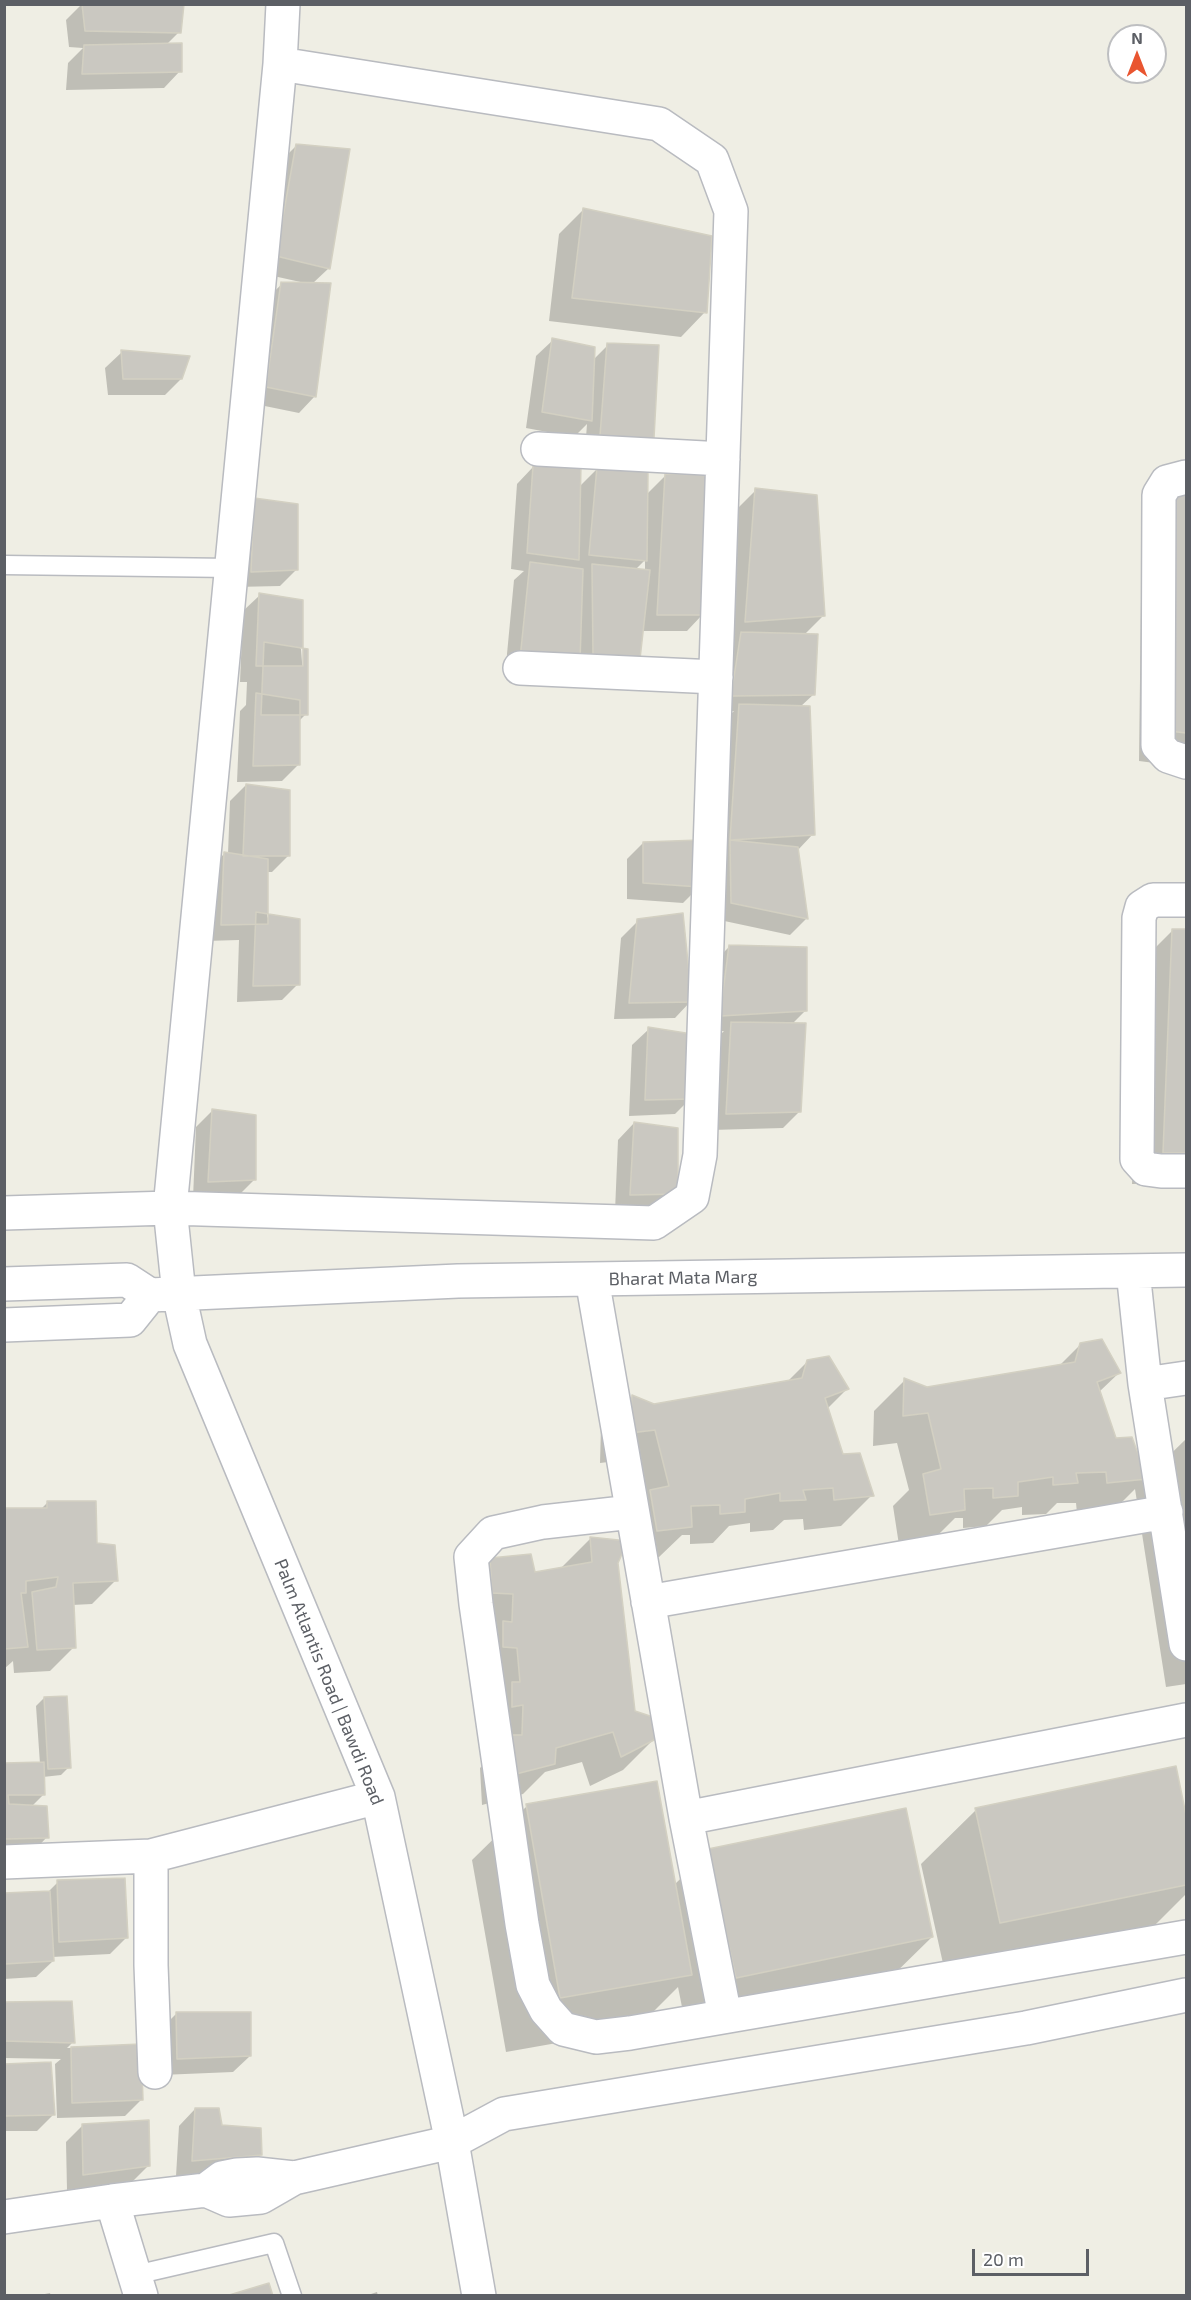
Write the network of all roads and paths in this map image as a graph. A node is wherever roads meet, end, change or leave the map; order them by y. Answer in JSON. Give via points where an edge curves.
{"nodes":[{"id":1,"x":283,"y":4,"type":"edge"},
{"id":2,"x":280,"y":64,"type":"junction"},
{"id":3,"x":538,"y":449,"type":"dead end"},
{"id":4,"x":723,"y":459,"type":"junction"},
{"id":5,"x":1186,"y":477,"type":"edge"},
{"id":6,"x":4,"y":565,"type":"edge"},
{"id":7,"x":232,"y":568,"type":"junction"},
{"id":8,"x":520,"y":668,"type":"dead end"},
{"id":9,"x":716,"y":676,"type":"junction"},
{"id":10,"x":1186,"y":762,"type":"edge"},
{"id":11,"x":1186,"y":900,"type":"edge"},
{"id":12,"x":1186,"y":1171,"type":"edge"},
{"id":13,"x":170,"y":1208,"type":"junction"},
{"id":14,"x":4,"y":1213,"type":"edge"},
{"id":15,"x":1186,"y":1270,"type":"edge"},
{"id":16,"x":1133,"y":1271,"type":"junction"},
{"id":17,"x":592,"y":1279,"type":"junction"},
{"id":18,"x":4,"y":1284,"type":"edge"},
{"id":19,"x":164,"y":1294,"type":"junction"},
{"id":20,"x":4,"y":1325,"type":"edge"},
{"id":21,"x":1186,"y":1378,"type":"edge"},
{"id":22,"x":1145,"y":1384,"type":"junction"},
{"id":23,"x":632,"y":1512,"type":"junction"},
{"id":24,"x":1166,"y":1512,"type":"junction"},
{"id":25,"x":648,"y":1602,"type":"junction"},
{"id":26,"x":1186,"y":1644,"type":"edge"},
{"id":27,"x":1186,"y":1720,"type":"edge"},
{"id":28,"x":378,"y":1797,"type":"junction"},
{"id":29,"x":686,"y":1818,"type":"junction"},
{"id":30,"x":151,"y":1856,"type":"junction"},
{"id":31,"x":4,"y":1862,"type":"edge"},
{"id":32,"x":1186,"y":1937,"type":"edge"},
{"id":33,"x":1186,"y":1995,"type":"edge"},
{"id":34,"x":725,"y":2016,"type":"junction"},
{"id":35,"x":155,"y":2072,"type":"dead end"},
{"id":36,"x":452,"y":2142,"type":"junction"},
{"id":37,"x":112,"y":2200,"type":"junction"},
{"id":38,"x":4,"y":2217,"type":"edge"},
{"id":39,"x":138,"y":2285,"type":"edge"},
{"id":40,"x":292,"y":2295,"type":"edge"},
{"id":41,"x":479,"y":2295,"type":"edge"}],
"edges":[{"from":1,"to":2,"type":"street","name":"Palm Atlantis Road | Bawdi Road"},
{"from":2,"to":4,"type":"street","via":[[659,124],[712,160],[731,211]]},
{"from":2,"to":7,"type":"street","name":"Palm Atlantis Road | Bawdi Road"},
{"from":3,"to":4,"type":"street"},
{"from":4,"to":9,"type":"street"},
{"from":5,"to":10,"type":"street","via":[[1167,482],[1159,495],[1158,746],[1168,756]]},
{"from":6,"to":7,"type":"lane"},
{"from":7,"to":13,"type":"street","name":"Palm Atlantis Road | Bawdi Road"},
{"from":8,"to":9,"type":"street"},
{"from":9,"to":13,"type":"street","via":[[700,1155],[692,1197],[654,1223]]},
{"from":11,"to":12,"type":"street","via":[[1153,900],[1142,907],[1139,918],[1137,1159],[1146,1169]]},
{"from":13,"to":14,"type":"street"},
{"from":13,"to":19,"type":"street","name":"Palm Atlantis Road | Bawdi Road"},
{"from":15,"to":16,"type":"street","name":"Bharat Mata Marg"},
{"from":16,"to":17,"type":"street","name":"Bharat Mata Marg"},
{"from":16,"to":22,"type":"street"},
{"from":17,"to":19,"type":"street","name":"Bharat Mata Marg"},
{"from":17,"to":23,"type":"street"},
{"from":18,"to":19,"type":"street","via":[[127,1280]]},
{"from":19,"to":20,"type":"street","via":[[130,1320]]},
{"from":19,"to":28,"type":"street","name":"Palm Atlantis Road | Bawdi Road","via":[[190,1344]]},
{"from":21,"to":22,"type":"street"},
{"from":22,"to":24,"type":"street"},
{"from":23,"to":25,"type":"street"},
{"from":23,"to":34,"type":"street","via":[[543,1522],[493,1533],[471,1557],[531,1975],[546,2010],[563,2028],[596,2037]]},
{"from":24,"to":25,"type":"street"},
{"from":24,"to":26,"type":"street"},
{"from":25,"to":29,"type":"street"},
{"from":27,"to":29,"type":"street"},
{"from":28,"to":30,"type":"street"},
{"from":28,"to":36,"type":"street","name":"Palm Atlantis Road | Bawdi Road"},
{"from":29,"to":34,"type":"street"},
{"from":30,"to":31,"type":"street"},
{"from":30,"to":35,"type":"street"},
{"from":32,"to":34,"type":"street"},
{"from":33,"to":36,"type":"street","via":[[1026,2028],[504,2114]]},
{"from":36,"to":37,"type":"street","via":[[294,2178],[237,2175],[222,2178],[206,2190]]},
{"from":36,"to":41,"type":"street","name":"Palm Atlantis Road | Bawdi Road"},
{"from":37,"to":38,"type":"street"},
{"from":37,"to":39,"type":"street"},
{"from":39,"to":40,"type":"lane","via":[[274,2243]]}]}
